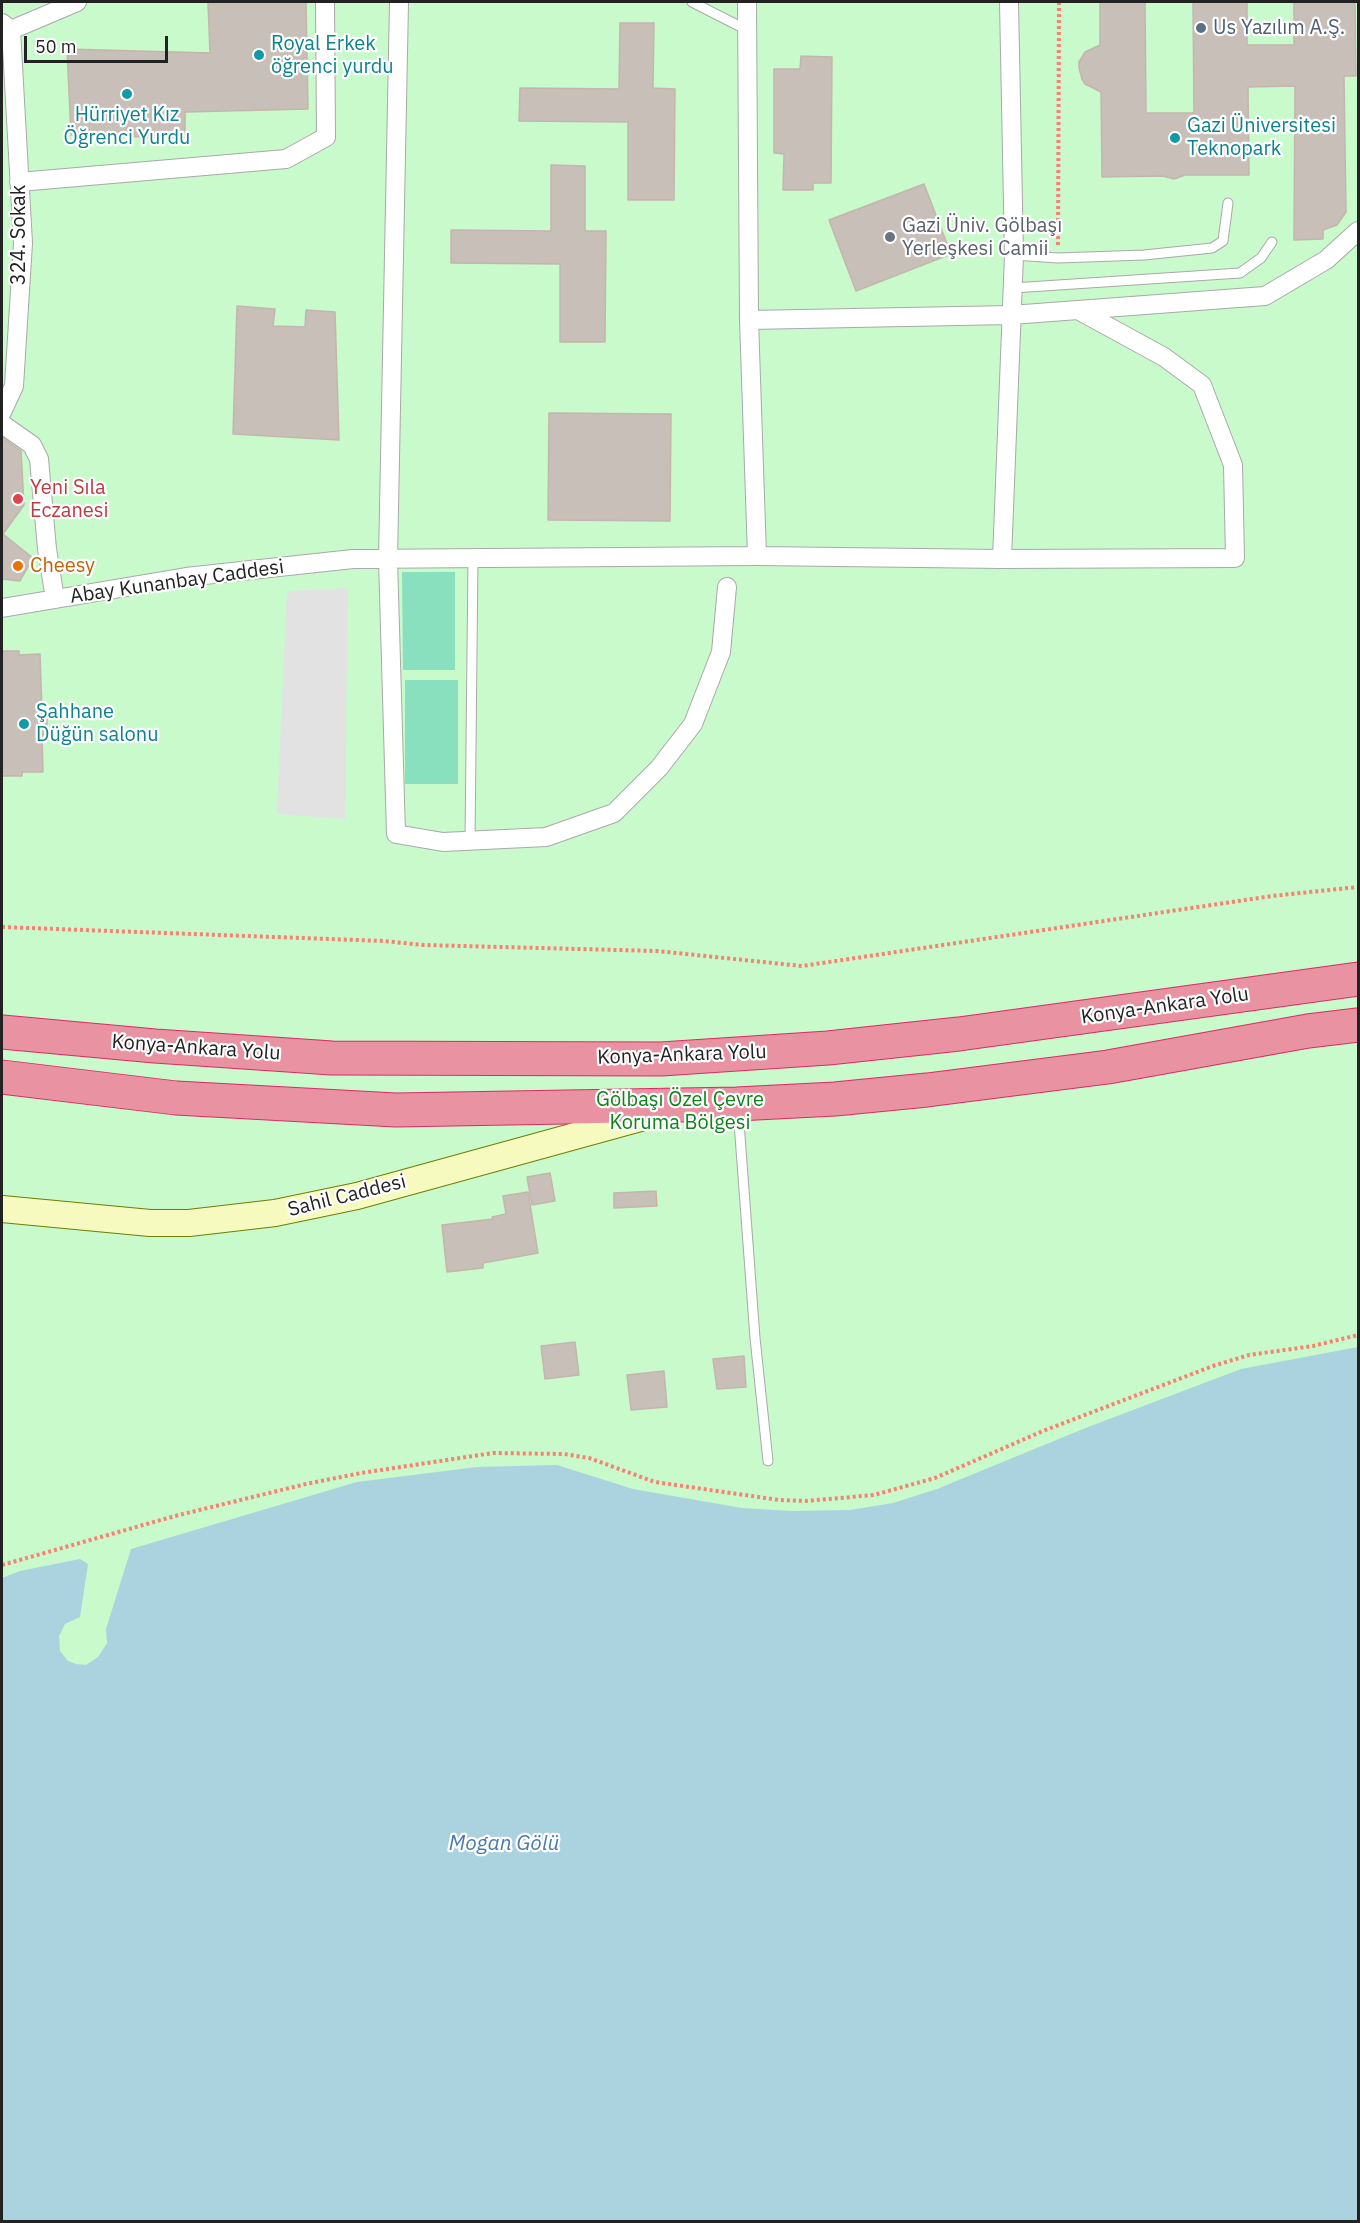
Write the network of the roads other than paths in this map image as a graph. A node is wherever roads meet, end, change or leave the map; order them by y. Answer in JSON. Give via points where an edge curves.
{"nodes":[{"id":1,"x":77,"y":2,"type":"edge"},
{"id":2,"x":325,"y":2,"type":"edge"},
{"id":3,"x":399,"y":2,"type":"edge"},
{"id":4,"x":692,"y":2,"type":"edge"},
{"id":5,"x":747,"y":2,"type":"edge"},
{"id":6,"x":1009,"y":2,"type":"edge"},
{"id":7,"x":6,"y":26,"type":"edge"},
{"id":8,"x":747,"y":30,"type":"junction"},
{"id":9,"x":19,"y":182,"type":"junction"},
{"id":10,"x":1228,"y":203,"type":"dead end"},
{"id":11,"x":1359,"y":231,"type":"edge"},
{"id":12,"x":1272,"y":242,"type":"dead end"},
{"id":13,"x":1014,"y":255,"type":"junction"},
{"id":14,"x":1013,"y":288,"type":"junction"},
{"id":15,"x":1078,"y":310,"type":"junction"},
{"id":16,"x":1011,"y":315,"type":"junction"},
{"id":17,"x":749,"y":320,"type":"junction"},
{"id":18,"x":2,"y":412,"type":"edge"},
{"id":19,"x":2,"y":424,"type":"edge"},
{"id":20,"x":756,"y":556,"type":"junction"},
{"id":21,"x":473,"y":558,"type":"junction"},
{"id":22,"x":388,"y":559,"type":"junction"},
{"id":23,"x":1002,"y":559,"type":"junction"},
{"id":24,"x":727,"y":587,"type":"dead end"},
{"id":25,"x":55,"y":599,"type":"junction"},
{"id":26,"x":2,"y":608,"type":"edge"},
{"id":27,"x":470,"y":841,"type":"junction"},
{"id":28,"x":1359,"y":979,"type":"edge"},
{"id":29,"x":1359,"y":1025,"type":"edge"},
{"id":30,"x":2,"y":1032,"type":"edge"},
{"id":31,"x":2,"y":1077,"type":"edge"},
{"id":32,"x":738,"y":1104,"type":"junction"},
{"id":33,"x":684,"y":1106,"type":"junction"},
{"id":34,"x":2,"y":1209,"type":"edge"},
{"id":35,"x":768,"y":1461,"type":"dead end"}],
"edges":[{"from":1,"to":7,"type":"street"},
{"from":2,"to":9,"type":"street","via":[[326,137],[286,159]]},
{"from":3,"to":22,"type":"street"},
{"from":4,"to":8,"type":"lane"},
{"from":5,"to":8,"type":"street"},
{"from":6,"to":13,"type":"street"},
{"from":7,"to":9,"type":"street","name":"324. Sokak"},
{"from":8,"to":17,"type":"street"},
{"from":9,"to":18,"type":"street","name":"324. Sokak","via":[[22,243],[14,386]]},
{"from":10,"to":13,"type":"lane","via":[[1223,241],[1212,248],[1058,258]]},
{"from":11,"to":15,"type":"street","via":[[1326,260],[1265,296]]},
{"from":12,"to":14,"type":"lane","via":[[1261,258],[1240,273]]},
{"from":13,"to":14,"type":"street"},
{"from":14,"to":16,"type":"street"},
{"from":15,"to":16,"type":"street"},
{"from":15,"to":23,"type":"street","name":"Abay Kunanbay Caddesi","via":[[1164,357],[1202,385],[1233,465],[1235,558]]},
{"from":16,"to":17,"type":"street"},
{"from":16,"to":23,"type":"street"},
{"from":17,"to":20,"type":"street"},
{"from":19,"to":25,"type":"street","via":[[32,445],[39,459]]},
{"from":20,"to":21,"type":"street","name":"Abay Kunanbay Caddesi"},
{"from":20,"to":23,"type":"street","name":"Abay Kunanbay Caddesi"},
{"from":21,"to":22,"type":"street","name":"Abay Kunanbay Caddesi"},
{"from":21,"to":27,"type":"lane"},
{"from":22,"to":25,"type":"street","name":"Abay Kunanbay Caddesi","via":[[353,559],[186,577]]},
{"from":22,"to":27,"type":"street","via":[[396,834],[443,842]]},
{"from":24,"to":27,"type":"street","via":[[721,652],[693,724],[659,768],[614,813],[546,837]]},
{"from":25,"to":26,"type":"street","name":"Abay Kunanbay Caddesi"},
{"from":28,"to":30,"type":"highway","name":"Konya-Ankara Yolu","via":[[959,1034],[661,1059],[332,1058]]},
{"from":29,"to":32,"type":"highway","via":[[1108,1067],[835,1099]]},
{"from":31,"to":33,"type":"highway","via":[[177,1098],[396,1110]]},
{"from":32,"to":33,"type":"highway"},
{"from":32,"to":35,"type":"lane"},
{"from":33,"to":34,"type":"street","name":"Sahil Caddesi","via":[[357,1196],[275,1213],[150,1223]]}]}
